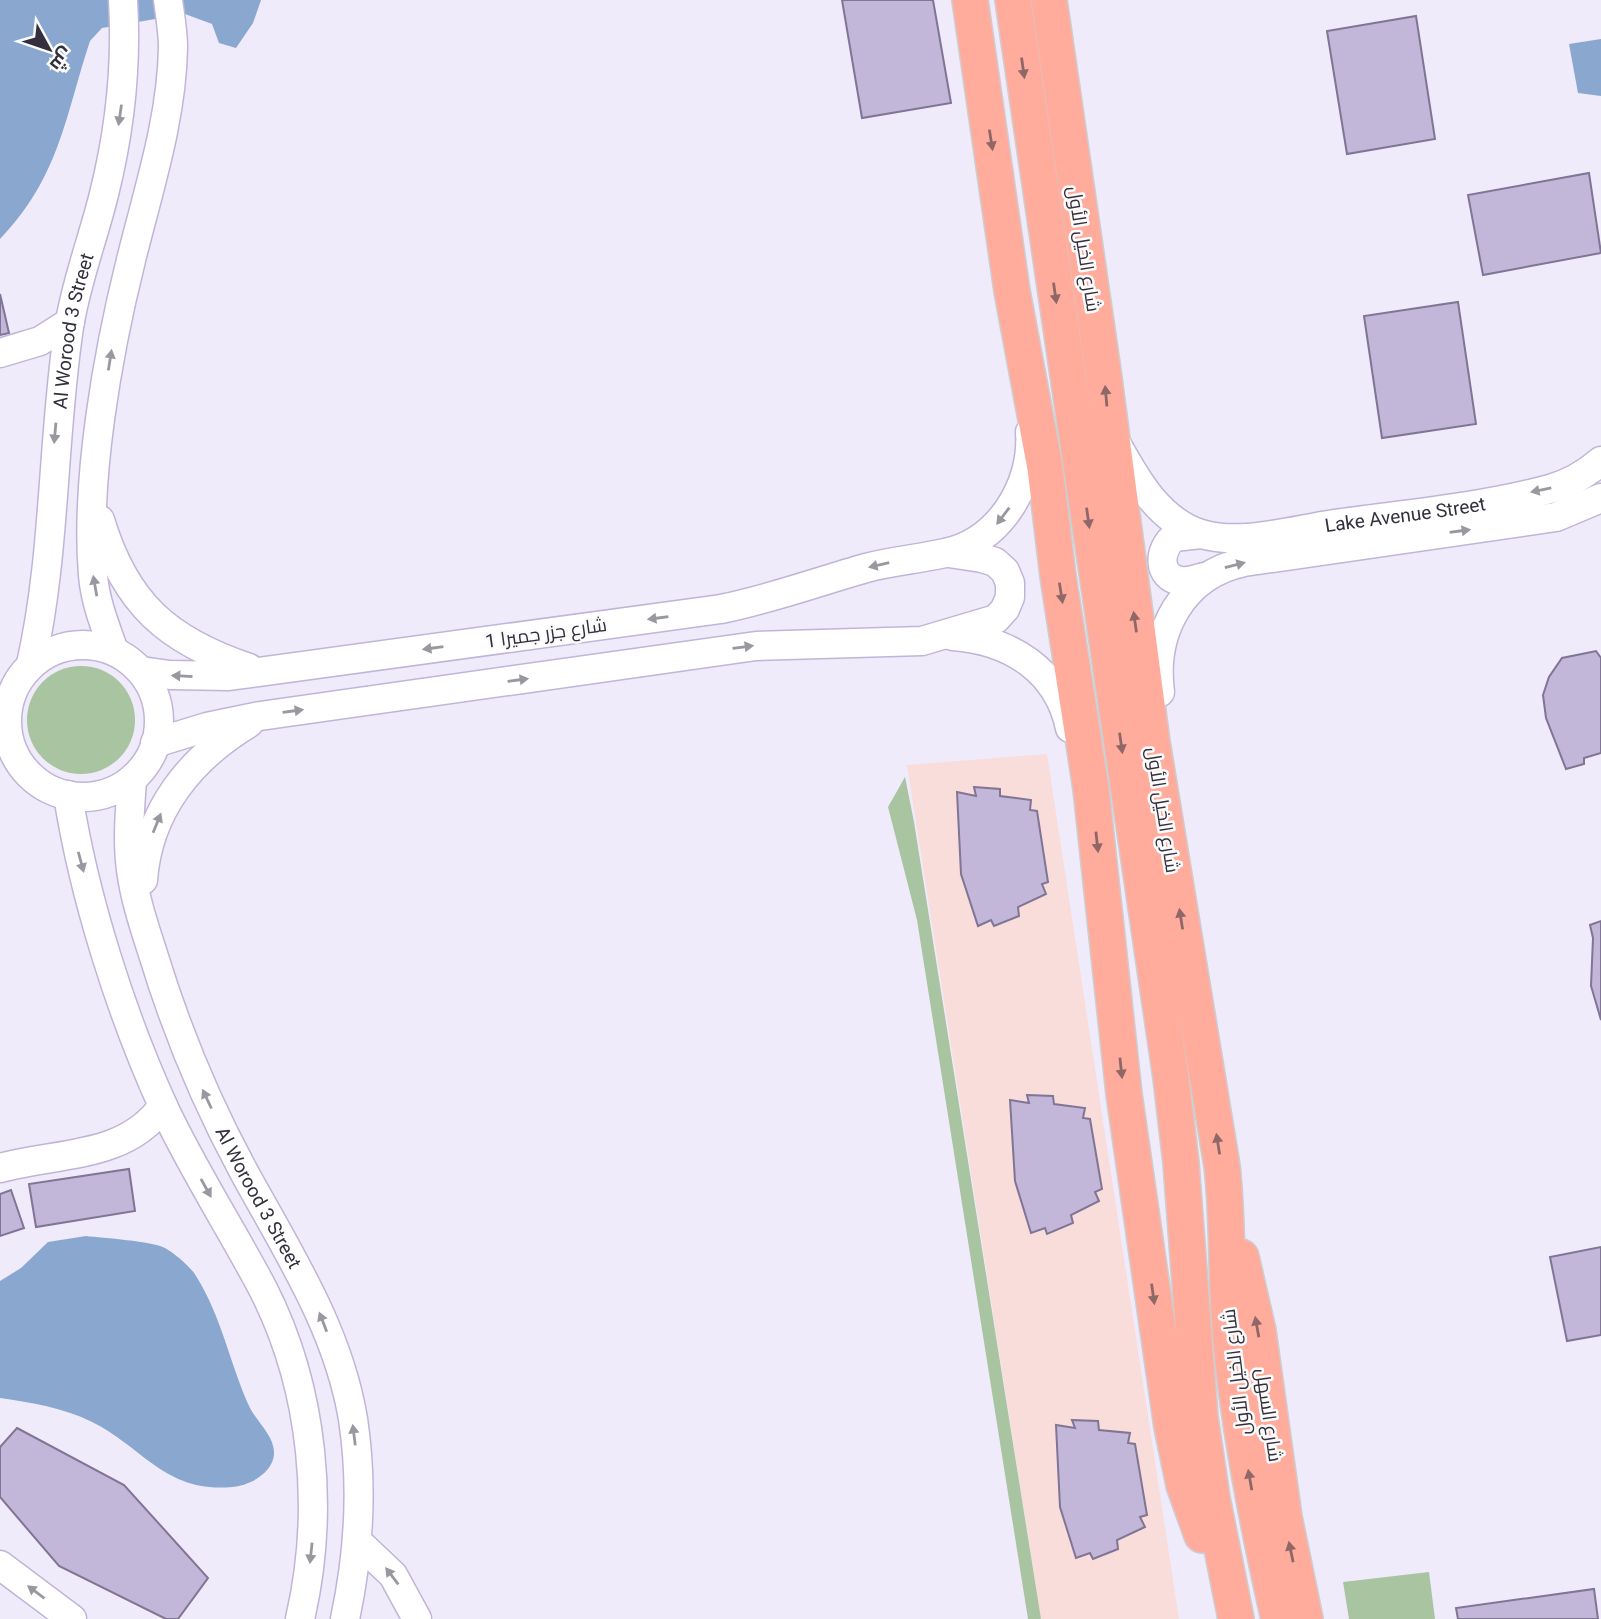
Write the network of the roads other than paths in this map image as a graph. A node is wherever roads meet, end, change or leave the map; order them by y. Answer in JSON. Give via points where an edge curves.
{"nodes":[{"id":1,"x":123,"y":0,"type":"edge"},
{"id":2,"x":168,"y":0,"type":"edge"},
{"id":3,"x":970,"y":0,"type":"edge"},
{"id":4,"x":1013,"y":0,"type":"edge"},
{"id":5,"x":1049,"y":0,"type":"edge"},
{"id":6,"x":69,"y":322,"type":"junction"},
{"id":7,"x":3,"y":352,"type":"edge"},
{"id":8,"x":1025,"y":356,"type":"junction"},
{"id":9,"x":61,"y":378,"type":"junction"},
{"id":10,"x":1109,"y":432,"type":"junction"},
{"id":11,"x":1601,"y":461,"type":"edge"},
{"id":12,"x":1601,"y":498,"type":"edge"},
{"id":13,"x":94,"y":501,"type":"junction"},
{"id":14,"x":1201,"y":534,"type":"junction"},
{"id":15,"x":946,"y":553,"type":"junction"},
{"id":16,"x":1205,"y":577,"type":"junction"},
{"id":17,"x":947,"y":636,"type":"junction"},
{"id":18,"x":114,"y":651,"type":"junction"},
{"id":19,"x":141,"y":671,"type":"junction"},
{"id":20,"x":258,"y":671,"type":"junction"},
{"id":21,"x":24,"y":673,"type":"junction"},
{"id":22,"x":0,"y":705,"type":"edge"},
{"id":23,"x":260,"y":716,"type":"junction"},
{"id":24,"x":1152,"y":742,"type":"junction"},
{"id":25,"x":155,"y":743,"type":"junction"},
{"id":26,"x":0,"y":760,"type":"edge"},
{"id":27,"x":26,"y":772,"type":"junction"},
{"id":28,"x":132,"y":780,"type":"junction"},
{"id":29,"x":1091,"y":789,"type":"junction"},
{"id":30,"x":68,"y":795,"type":"junction"},
{"id":31,"x":140,"y":914,"type":"junction"},
{"id":32,"x":163,"y":1106,"type":"junction"},
{"id":33,"x":113,"y":1146,"type":"junction"},
{"id":34,"x":185,"y":1150,"type":"junction"},
{"id":35,"x":0,"y":1168,"type":"edge"},
{"id":36,"x":1227,"y":1212,"type":"junction"},
{"id":37,"x":243,"y":1255,"type":"junction"},
{"id":38,"x":299,"y":1266,"type":"junction"},
{"id":39,"x":357,"y":1541,"type":"junction"},
{"id":40,"x":0,"y":1565,"type":"edge"},
{"id":41,"x":1233,"y":1605,"type":"edge"},
{"id":42,"x":72,"y":1619,"type":"edge"},
{"id":43,"x":300,"y":1619,"type":"edge"},
{"id":44,"x":345,"y":1619,"type":"edge"},
{"id":45,"x":417,"y":1619,"type":"edge"},
{"id":46,"x":1279,"y":1619,"type":"edge"},
{"id":47,"x":1305,"y":1619,"type":"edge"}],
"edges":[{"from":1,"to":6,"type":"street","name":"Al Worood 3 Street","one_way":true,"via":[[126,47],[115,148]]},
{"from":13,"to":2,"type":"street","one_way":true,"via":[[111,349],[158,153],[173,47]]},
{"from":3,"to":8,"type":"main road","one_way":true},
{"from":4,"to":41,"type":"main road","name":"شارع الخيل الأول","one_way":true,"via":[[1171,1078],[1200,1417]]},
{"from":10,"to":5,"type":"main road","name":"شارع الخيل الأول","one_way":true},
{"from":6,"to":7,"type":"street","via":[[40,341]]},
{"from":6,"to":9,"type":"street","name":"Al Worood 3 Street"},
{"from":7,"to":9,"type":"street","via":[[40,359]]},
{"from":8,"to":15,"type":"street","one_way":true,"via":[[1031,448],[1027,472],[995,526],[981,538]]},
{"from":8,"to":29,"type":"main road","one_way":true,"via":[[1040,428]]},
{"from":9,"to":21,"type":"street","name":"Al Worood 3 Street","one_way":true,"via":[[48,577]]},
{"from":10,"to":14,"type":"street","name":"Lake Avenue Street","via":[[1149,496],[1177,522]]},
{"from":24,"to":10,"type":"main road","name":"شارع الخيل الأول","one_way":true},
{"from":11,"to":14,"type":"street","name":"Lake Avenue Street","one_way":true,"via":[[1552,488],[1464,506],[1245,537]]},
{"from":16,"to":12,"type":"street","name":"Lake Avenue Street","one_way":true,"via":[[1244,562],[1556,517]]},
{"from":18,"to":13,"type":"street","one_way":true,"via":[[93,577]]},
{"from":13,"to":20,"type":"street","via":[[118,570],[150,614],[192,646]]},
{"from":14,"to":16,"type":"street","name":"Lake Avenue Street","via":[[1174,537],[1162,552],[1162,562],[1172,578]]},
{"from":15,"to":17,"type":"street","via":[[995,562],[1010,583],[1010,597],[996,619]]},
{"from":15,"to":20,"type":"street","name":"شارع جزر جميرا 1","one_way":true,"via":[[872,566],[721,609]]},
{"from":16,"to":24,"type":"street","name":"Lake Avenue Street","via":[[1176,608],[1163,633],[1157,658],[1161,716]]},
{"from":23,"to":17,"type":"street","one_way":true,"via":[[756,646],[899,644]]},
{"from":17,"to":29,"type":"street","via":[[994,644],[1048,678],[1065,705],[1077,766]]},
{"from":18,"to":19,"type":"street"},
{"from":18,"to":21,"type":"street","via":[[71,645],[50,652]]},
{"from":20,"to":19,"type":"street","name":"شارع جزر جميرا 1","one_way":true,"via":[[200,677]]},
{"from":19,"to":25,"type":"street","via":[[154,693],[159,718]]},
{"from":21,"to":22,"type":"street"},
{"from":21,"to":27,"type":"street","via":[[8,704],[6,728],[13,752]]},
{"from":23,"to":25,"type":"street"},
{"from":31,"to":23,"type":"street","one_way":true,"via":[[149,845],[171,795],[206,753]]},
{"from":36,"to":24,"type":"main road","name":"شارع الخيل الأول","one_way":true},
{"from":25,"to":28,"type":"street"},
{"from":26,"to":27,"type":"street"},
{"from":27,"to":30,"type":"street","via":[[45,787]]},
{"from":28,"to":30,"type":"street","via":[[90,797]]},
{"from":28,"to":31,"type":"street","name":"Al Worood 3 Street","via":[[130,859]]},
{"from":29,"to":41,"type":"main road","one_way":true,"via":[[1124,1094],[1172,1427],[1184,1485]]},
{"from":30,"to":32,"type":"street","one_way":true,"via":[[85,877],[122,1003]]},
{"from":38,"to":31,"type":"street","name":"Al Worood 3 Street","one_way":true,"via":[[196,1075]]},
{"from":32,"to":33,"type":"street","via":[[142,1131]]},
{"from":32,"to":34,"type":"street"},
{"from":33,"to":34,"type":"street"},
{"from":33,"to":35,"type":"street"},
{"from":34,"to":37,"type":"street","one_way":true},
{"from":46,"to":36,"type":"main road","name":"شارع الخيل الأول","one_way":true,"via":[[1238,1398],[1228,1305]]},
{"from":47,"to":36,"type":"main road","name":"شارع السهل","one_way":true,"via":[[1284,1517],[1250,1293]]},
{"from":37,"to":38,"type":"street","via":[[268,1268]]},
{"from":37,"to":43,"type":"street","one_way":true,"via":[[279,1327],[303,1405],[313,1486],[312,1545]]},
{"from":39,"to":38,"type":"street","name":"Al Worood 3 Street","one_way":true,"via":[[352,1417]]},
{"from":39,"to":44,"type":"street","name":"Al Worood 3 Street"},
{"from":45,"to":39,"type":"street","one_way":true,"via":[[393,1575]]},
{"from":42,"to":40,"type":"street","one_way":true}]}
